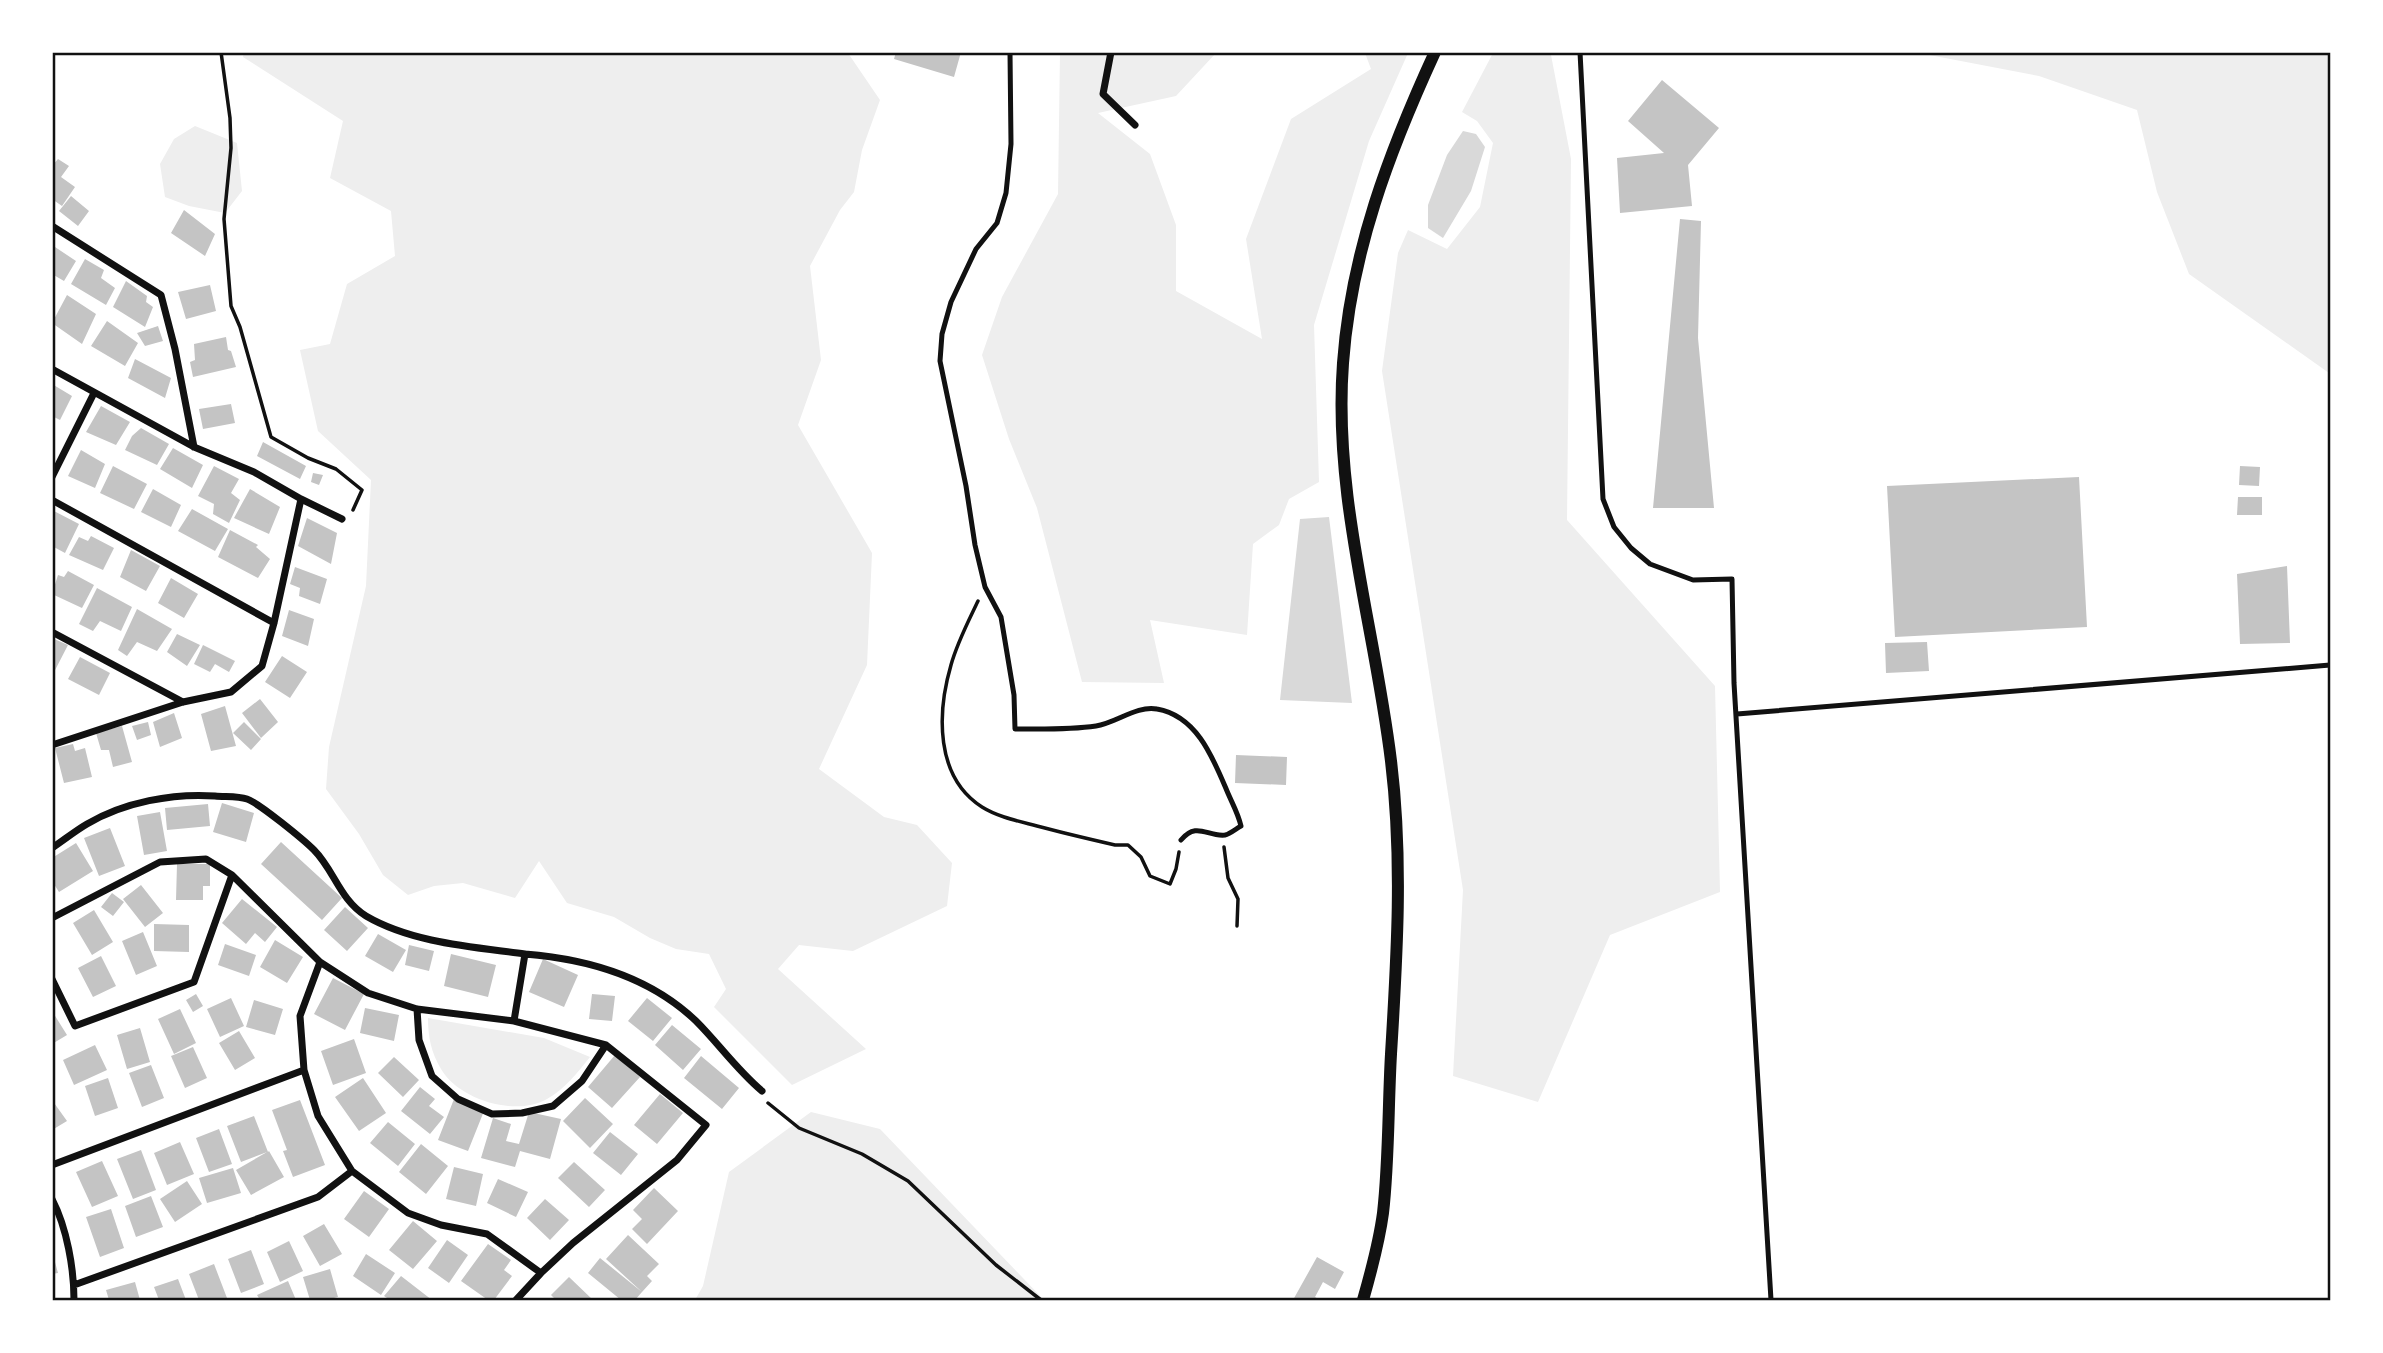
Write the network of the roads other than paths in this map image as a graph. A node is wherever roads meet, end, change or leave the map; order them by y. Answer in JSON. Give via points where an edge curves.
{"nodes":[{"id":1,"x":1010,"y":52,"type":"edge"},
{"id":2,"x":1111,"y":52,"type":"edge"},
{"id":3,"x":1435,"y":52,"type":"edge"},
{"id":4,"x":1580,"y":52,"type":"edge"},
{"id":5,"x":1135,"y":125,"type":"dead end"},
{"id":6,"x":52,"y":226,"type":"edge"},
{"id":7,"x":52,"y":369,"type":"edge"},
{"id":8,"x":94,"y":393,"type":"junction"},
{"id":9,"x":194,"y":447,"type":"junction"},
{"id":10,"x":52,"y":477,"type":"edge"},
{"id":11,"x":301,"y":499,"type":"junction"},
{"id":12,"x":52,"y":500,"type":"edge"},
{"id":13,"x":342,"y":519,"type":"road end"},
{"id":14,"x":274,"y":623,"type":"junction"},
{"id":15,"x":52,"y":632,"type":"edge"},
{"id":16,"x":2330,"y":665,"type":"edge"},
{"id":17,"x":183,"y":702,"type":"junction"},
{"id":18,"x":1737,"y":714,"type":"junction"},
{"id":19,"x":52,"y":745,"type":"edge"},
{"id":20,"x":1181,"y":840,"type":"road end"},
{"id":21,"x":52,"y":848,"type":"edge"},
{"id":22,"x":232,"y":875,"type":"junction"},
{"id":23,"x":52,"y":918,"type":"edge"},
{"id":24,"x":526,"y":954,"type":"junction"},
{"id":25,"x":320,"y":962,"type":"junction"},
{"id":26,"x":52,"y":979,"type":"edge"},
{"id":27,"x":417,"y":1009,"type":"junction"},
{"id":28,"x":514,"y":1021,"type":"junction"},
{"id":29,"x":606,"y":1045,"type":"junction"},
{"id":30,"x":304,"y":1070,"type":"junction"},
{"id":31,"x":762,"y":1091,"type":"road end"},
{"id":32,"x":52,"y":1165,"type":"edge"},
{"id":33,"x":352,"y":1171,"type":"junction"},
{"id":34,"x":52,"y":1199,"type":"edge"},
{"id":35,"x":541,"y":1273,"type":"junction"},
{"id":36,"x":74,"y":1285,"type":"junction"},
{"id":37,"x":74,"y":1300,"type":"edge"},
{"id":38,"x":516,"y":1300,"type":"edge"},
{"id":39,"x":1363,"y":1300,"type":"edge"},
{"id":40,"x":1771,"y":1300,"type":"edge"}],
"edges":[{"from":1,"to":20,"type":"lane","via":[[1011,144],[1006,193],[997,223],[976,248],[951,302],[940,361],[975,545],[985,586],[1001,617],[1015,729],[1099,726],[1155,708],[1180,716],[1201,738],[1241,826],[1225,835],[1201,830],[1187,833]]},
{"from":2,"to":5,"type":"street","via":[[1103,94]]},
{"from":3,"to":39,"type":"street","via":[[1376,194],[1360,248],[1343,362],[1340,419],[1345,473],[1391,760],[1399,858],[1387,1161],[1382,1214]]},
{"from":4,"to":18,"type":"lane","via":[[1603,499],[1614,527],[1650,564],[1693,580],[1732,579]]},
{"from":6,"to":9,"type":"street","via":[[161,295]]},
{"from":7,"to":8,"type":"street"},
{"from":8,"to":9,"type":"street"},
{"from":8,"to":10,"type":"street"},
{"from":9,"to":11,"type":"street","via":[[254,472]]},
{"from":11,"to":13,"type":"street"},
{"from":11,"to":14,"type":"street"},
{"from":12,"to":14,"type":"street"},
{"from":14,"to":17,"type":"street","via":[[262,666],[248,679],[231,692]]},
{"from":15,"to":17,"type":"street"},
{"from":16,"to":18,"type":"lane"},
{"from":17,"to":19,"type":"street"},
{"from":18,"to":40,"type":"lane"},
{"from":21,"to":24,"type":"street","via":[[88,823],[142,803],[195,795],[248,799],[316,852],[334,883],[365,915],[426,938]]},
{"from":22,"to":23,"type":"street","via":[[206,859],[160,862]]},
{"from":22,"to":25,"type":"street"},
{"from":22,"to":26,"type":"street","via":[[194,982],[75,1026]]},
{"from":24,"to":28,"type":"street"},
{"from":24,"to":31,"type":"street","via":[[556,956],[645,983],[696,1021]]},
{"from":25,"to":27,"type":"street","via":[[368,993]]},
{"from":25,"to":30,"type":"street","via":[[300,1016]]},
{"from":27,"to":28,"type":"street"},
{"from":27,"to":29,"type":"street","via":[[419,1040],[432,1076],[458,1099],[492,1114],[553,1106],[582,1081]]},
{"from":28,"to":29,"type":"street"},
{"from":29,"to":35,"type":"street","via":[[706,1125],[677,1160]]},
{"from":30,"to":32,"type":"street"},
{"from":30,"to":33,"type":"street","via":[[318,1116]]},
{"from":33,"to":35,"type":"street","via":[[408,1213],[487,1234]]},
{"from":33,"to":36,"type":"street","via":[[318,1197]]},
{"from":34,"to":36,"type":"street"},
{"from":35,"to":38,"type":"street"},
{"from":36,"to":37,"type":"street"}]}
